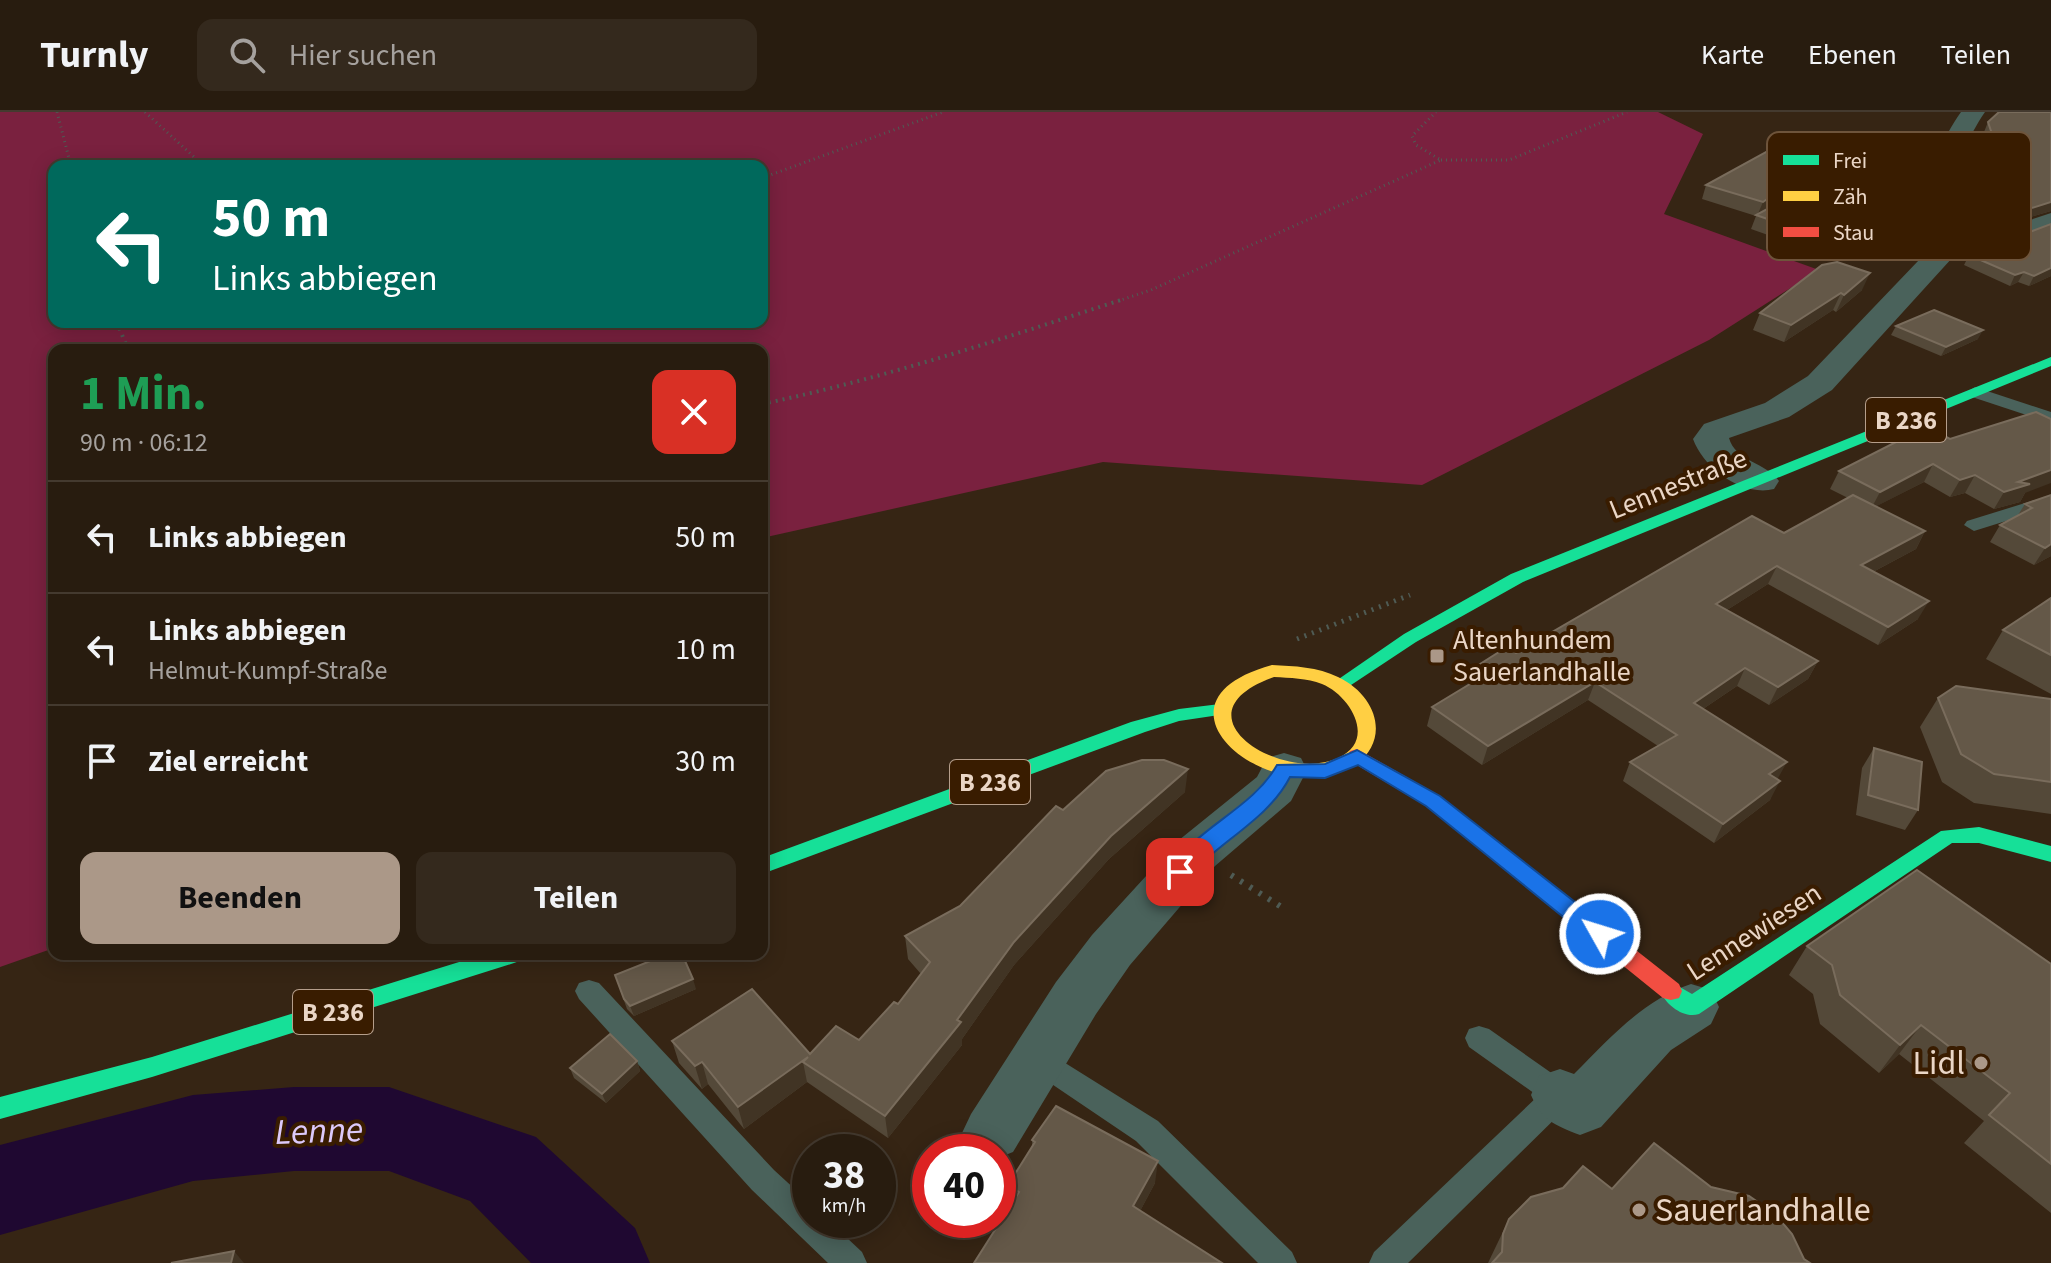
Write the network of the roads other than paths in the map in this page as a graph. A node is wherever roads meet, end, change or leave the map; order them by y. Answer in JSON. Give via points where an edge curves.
{"nodes":[{"id":1,"x":1973,"y":112,"type":"edge"},
{"id":2,"x":1959,"y":132,"type":"edge"},
{"id":3,"x":2051,"y":221,"type":"edge"},
{"id":4,"x":2031,"y":228,"type":"edge"},
{"id":5,"x":1935,"y":260,"type":"edge"},
{"id":6,"x":2051,"y":361,"type":"edge"},
{"id":7,"x":1975,"y":392,"type":"junction"},
{"id":8,"x":2051,"y":418,"type":"edge"},
{"id":9,"x":1761,"y":481,"type":"junction"},
{"id":10,"x":2051,"y":501,"type":"edge"},
{"id":11,"x":1974,"y":525,"type":"dead end"},
{"id":12,"x":1339,"y":685,"type":"junction"},
{"id":13,"x":1220,"y":710,"type":"junction"},
{"id":14,"x":1357,"y":756,"type":"junction"},
{"id":15,"x":1284,"y":770,"type":"junction"},
{"id":16,"x":2051,"y":854,"type":"edge"},
{"id":17,"x":768,"y":864,"type":"edge"},
{"id":18,"x":495,"y":960,"type":"edge"},
{"id":19,"x":589,"y":991,"type":"dead end"},
{"id":20,"x":1691,"y":1007,"type":"junction"},
{"id":21,"x":1479,"y":1038,"type":"dead end"},
{"id":22,"x":1038,"y":1059,"type":"junction"},
{"id":23,"x":1560,"y":1095,"type":"junction"},
{"id":24,"x":0,"y":1108,"type":"edge"},
{"id":25,"x":992,"y":1133,"type":"dead end"},
{"id":26,"x":851,"y":1263,"type":"edge"},
{"id":27,"x":1281,"y":1263,"type":"edge"},
{"id":28,"x":1385,"y":1263,"type":"edge"}],
"edges":[{"from":1,"to":2,"type":"street"},
{"from":3,"to":4,"type":"street"},
{"from":5,"to":9,"type":"street","via":[[1820,383],[1777,410],[1716,431],[1712,448]]},
{"from":6,"to":7,"type":"main road","name":"Lennestraße","number":"B 236"},
{"from":7,"to":8,"type":"lane"},
{"from":7,"to":9,"type":"main road","name":"Lennestraße","number":"B 236"},
{"from":9,"to":12,"type":"main road","name":"Lennestraße","number":"B 236","via":[[1517,578]]},
{"from":10,"to":11,"type":"lane"},
{"from":12,"to":13,"type":"main road","via":[[1318,676],[1272,671],[1236,685]]},
{"from":12,"to":14,"type":"main road","via":[[1361,705],[1370,728]]},
{"from":13,"to":15,"type":"main road","via":[[1229,739],[1243,753]]},
{"from":13,"to":17,"type":"main road","number":"B 236","via":[[1138,727]]},
{"from":14,"to":15,"type":"main road","via":[[1325,771]]},
{"from":14,"to":20,"type":"main road","name":"Lennewiesen","via":[[1433,801]]},
{"from":15,"to":22,"type":"street","via":[[1274,789],[1197,853],[1111,950]]},
{"from":16,"to":20,"type":"main road","name":"Lennewiesen","via":[[1979,835],[1948,836]]},
{"from":18,"to":24,"type":"main road","number":"B 236","via":[[152,1067]]},
{"from":19,"to":26,"type":"lane","via":[[763,1180]]},
{"from":20,"to":23,"type":"street","via":[[1651,1033],[1580,1108]]},
{"from":21,"to":23,"type":"lane"},
{"from":22,"to":25,"type":"street"},
{"from":22,"to":27,"type":"lane","via":[[1147,1131]]},
{"from":23,"to":28,"type":"lane"}]}
